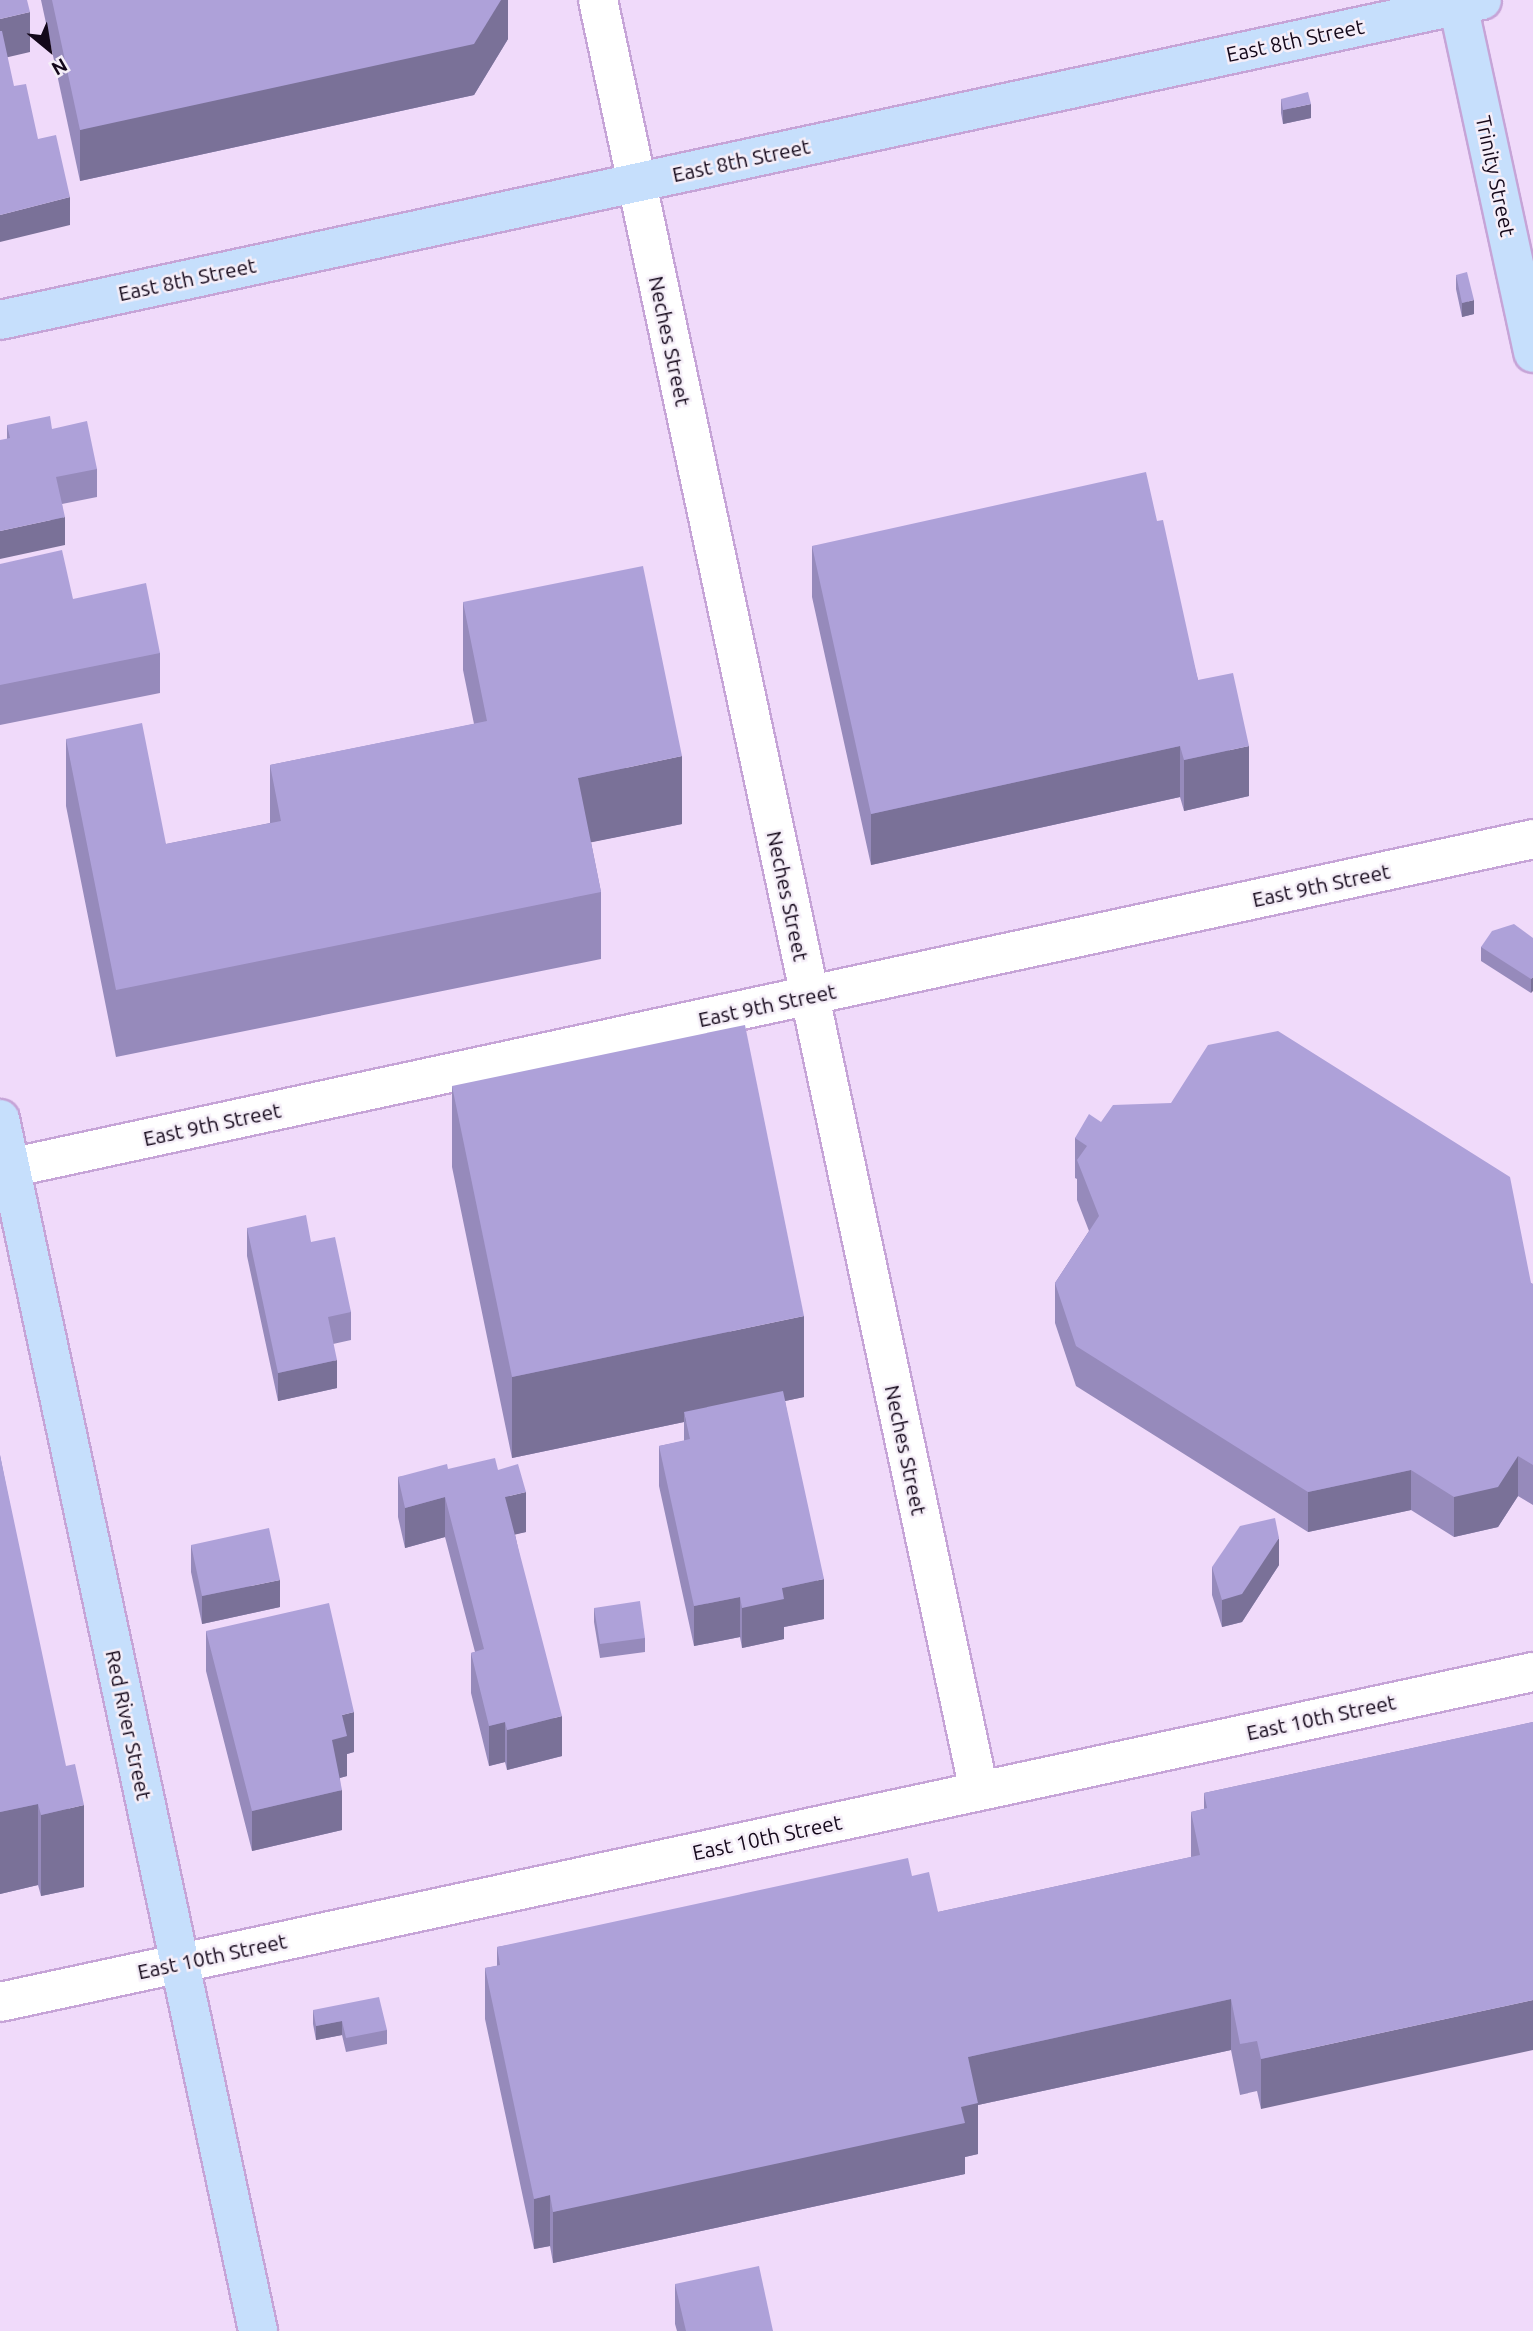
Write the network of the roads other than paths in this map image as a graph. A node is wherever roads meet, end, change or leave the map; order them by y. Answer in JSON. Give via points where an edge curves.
{"nodes":[{"id":1,"x":598,"y":0,"type":"edge"},
{"id":2,"x":1466,"y":2,"type":"edge"},
{"id":3,"x":637,"y":183,"type":"junction"},
{"id":4,"x":0,"y":320,"type":"edge"},
{"id":5,"x":1533,"y":354,"type":"edge"},
{"id":6,"x":1533,"y":839,"type":"edge"},
{"id":7,"x":809,"y":996,"type":"junction"},
{"id":8,"x":0,"y":1119,"type":"edge"},
{"id":9,"x":5,"y":1169,"type":"edge"},
{"id":10,"x":1533,"y":1671,"type":"edge"},
{"id":11,"x":979,"y":1791,"type":"junction"},
{"id":12,"x":180,"y":1964,"type":"junction"},
{"id":13,"x":0,"y":2002,"type":"edge"},
{"id":14,"x":258,"y":2331,"type":"edge"}],
"edges":[{"from":1,"to":3,"type":"street","name":"Neches Street"},
{"from":2,"to":3,"type":"main road","name":"East 8th Street"},
{"from":2,"to":5,"type":"main road","name":"Trinity Street"},
{"from":3,"to":4,"type":"main road","name":"East 8th Street"},
{"from":3,"to":7,"type":"street","name":"Neches Street"},
{"from":6,"to":7,"type":"street","name":"East 9th Street"},
{"from":7,"to":9,"type":"street","name":"East 9th Street"},
{"from":7,"to":11,"type":"street","name":"Neches Street"},
{"from":8,"to":9,"type":"main road","name":"Red River Street"},
{"from":9,"to":12,"type":"main road","name":"Red River Street"},
{"from":10,"to":11,"type":"street","name":"East 10th Street"},
{"from":11,"to":12,"type":"street","name":"East 10th Street"},
{"from":12,"to":13,"type":"street","name":"East 10th Street"},
{"from":12,"to":14,"type":"main road","name":"Red River Street"}]}
